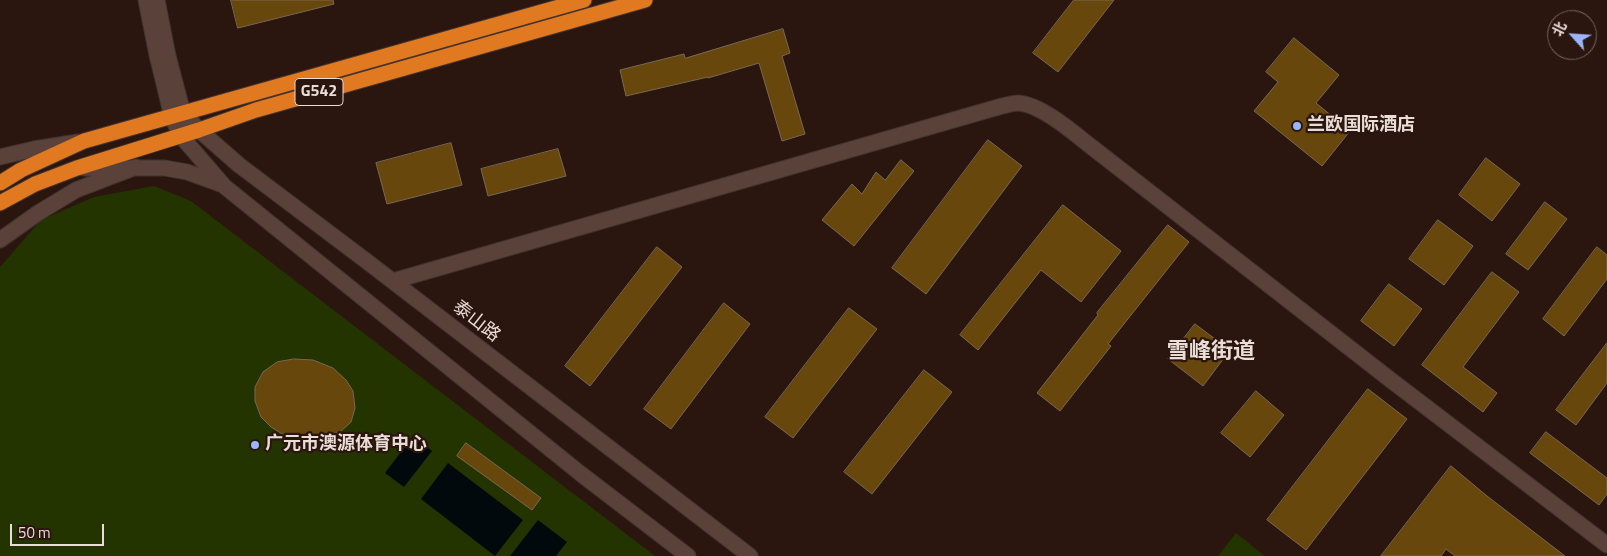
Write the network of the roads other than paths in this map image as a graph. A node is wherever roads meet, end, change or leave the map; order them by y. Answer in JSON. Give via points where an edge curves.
{"nodes":[{"id":1,"x":146,"y":0,"type":"edge"},
{"id":2,"x":157,"y":0,"type":"edge"},
{"id":3,"x":584,"y":0,"type":"edge"},
{"id":4,"x":645,"y":0,"type":"edge"},
{"id":5,"x":178,"y":115,"type":"junction"},
{"id":6,"x":199,"y":130,"type":"junction"},
{"id":7,"x":181,"y":136,"type":"junction"},
{"id":8,"x":84,"y":141,"type":"junction"},
{"id":9,"x":0,"y":157,"type":"edge"},
{"id":10,"x":136,"y":167,"type":"junction"},
{"id":11,"x":77,"y":168,"type":"junction"},
{"id":12,"x":0,"y":184,"type":"edge"},
{"id":13,"x":224,"y":186,"type":"junction"},
{"id":14,"x":0,"y":203,"type":"edge"},
{"id":15,"x":0,"y":240,"type":"edge"},
{"id":16,"x":393,"y":281,"type":"junction"},
{"id":17,"x":1607,"y":545,"type":"edge"},
{"id":18,"x":688,"y":556,"type":"edge"},
{"id":19,"x":750,"y":556,"type":"edge"}],
"edges":[{"from":1,"to":5,"type":"street","via":[[157,55]]},
{"from":2,"to":5,"type":"street"},
{"from":3,"to":5,"type":"highway","number":"G542"},
{"from":4,"to":6,"type":"highway","number":"G542","via":[[256,110]]},
{"from":5,"to":6,"type":"street","name":"泰山路"},
{"from":5,"to":7,"type":"street"},
{"from":5,"to":8,"type":"highway","number":"G542"},
{"from":6,"to":7,"type":"highway","number":"G542"},
{"from":6,"to":16,"type":"street","name":"泰山路","via":[[239,165]]},
{"from":7,"to":11,"type":"highway","number":"G542"},
{"from":7,"to":13,"type":"street"},
{"from":8,"to":9,"type":"street"},
{"from":8,"to":12,"type":"highway","number":"G542"},
{"from":10,"to":11,"type":"street"},
{"from":10,"to":13,"type":"street","via":[[188,172]]},
{"from":10,"to":15,"type":"street","via":[[76,190]]},
{"from":11,"to":14,"type":"highway","number":"G542","via":[[34,184]]},
{"from":13,"to":18,"type":"street","via":[[581,474]]},
{"from":16,"to":17,"type":"street","via":[[1018,103],[1051,117],[1093,148]]},
{"from":16,"to":19,"type":"street","name":"泰山路"}]}
